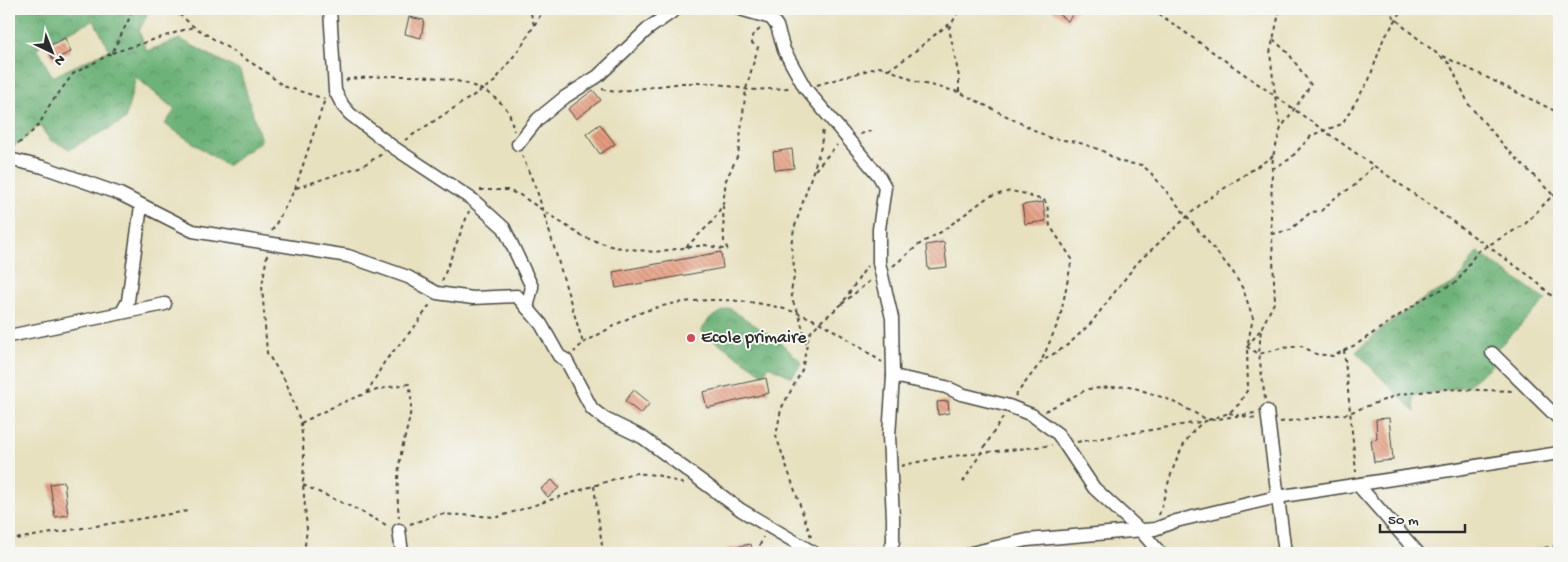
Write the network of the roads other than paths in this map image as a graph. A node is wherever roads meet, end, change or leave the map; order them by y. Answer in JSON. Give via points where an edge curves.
{"nodes":[{"id":1,"x":330,"y":9,"type":"edge"},
{"id":2,"x":676,"y":9,"type":"edge"},
{"id":3,"x":740,"y":9,"type":"edge"},
{"id":4,"x":518,"y":144,"type":"road end"},
{"id":5,"x":9,"y":159,"type":"edge"},
{"id":6,"x":141,"y":206,"type":"junction"},
{"id":7,"x":165,"y":304,"type":"dead end"},
{"id":8,"x":527,"y":308,"type":"junction"},
{"id":9,"x":122,"y":312,"type":"junction"},
{"id":10,"x":9,"y":336,"type":"edge"},
{"id":11,"x":1492,"y":353,"type":"dead end"},
{"id":12,"x":894,"y":376,"type":"junction"},
{"id":13,"x":1267,"y":416,"type":"road end"},
{"id":14,"x":1559,"y":419,"type":"edge"},
{"id":15,"x":1559,"y":452,"type":"edge"},
{"id":16,"x":1358,"y":485,"type":"junction"},
{"id":17,"x":1277,"y":497,"type":"junction"},
{"id":18,"x":399,"y":530,"type":"road end"},
{"id":19,"x":1141,"y":531,"type":"junction"},
{"id":20,"x":402,"y":553,"type":"edge"},
{"id":21,"x":814,"y":553,"type":"edge"},
{"id":22,"x":889,"y":553,"type":"edge"},
{"id":23,"x":971,"y":553,"type":"edge"},
{"id":24,"x":1160,"y":553,"type":"edge"},
{"id":25,"x":1285,"y":553,"type":"edge"},
{"id":26,"x":1418,"y":553,"type":"edge"}],
"edges":[{"from":1,"to":8,"type":"street","via":[[330,95],[394,147],[474,200],[504,228],[532,287]]},
{"from":2,"to":4,"type":"street","via":[[649,28],[588,84],[538,119]]},
{"from":3,"to":12,"type":"street","via":[[771,18],[805,88],[885,187],[878,237],[892,318]]},
{"from":5,"to":6,"type":"street","via":[[44,167],[120,194]]},
{"from":6,"to":8,"type":"street","via":[[193,231],[348,256],[408,277],[438,293],[473,298],[517,296]]},
{"from":6,"to":9,"type":"street","via":[[128,301]]},
{"from":7,"to":9,"type":"street"},
{"from":8,"to":21,"type":"street","via":[[541,324],[559,356],[566,360],[592,409],[642,437],[741,510]]},
{"from":9,"to":10,"type":"street"},
{"from":11,"to":14,"type":"street"},
{"from":12,"to":19,"type":"street","via":[[946,387],[1032,415],[1058,434],[1094,488]]},
{"from":12,"to":22,"type":"street","via":[[889,436],[893,542]]},
{"from":13,"to":17,"type":"street"},
{"from":15,"to":16,"type":"street"},
{"from":16,"to":17,"type":"street"},
{"from":16,"to":26,"type":"street"},
{"from":17,"to":19,"type":"street"},
{"from":17,"to":25,"type":"street"},
{"from":18,"to":20,"type":"street"},
{"from":19,"to":23,"type":"street","via":[[1026,540]]},
{"from":19,"to":24,"type":"street"}]}
